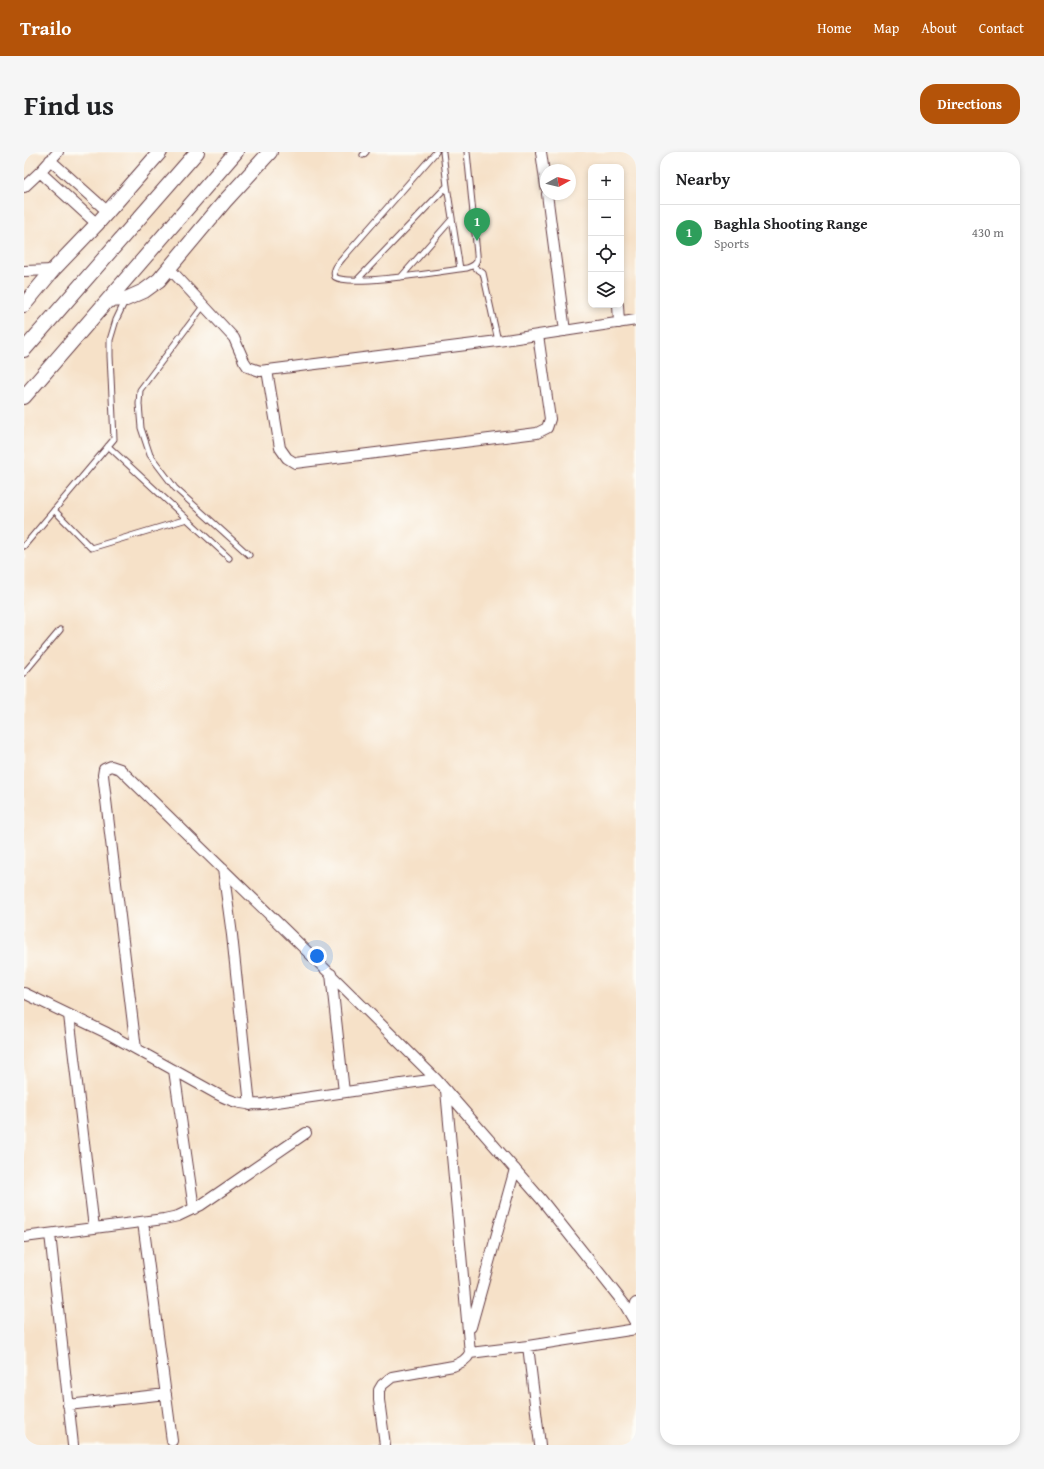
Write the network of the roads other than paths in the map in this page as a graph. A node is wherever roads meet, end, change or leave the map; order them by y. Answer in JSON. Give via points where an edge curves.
{"nodes":[{"id":1,"x":58,"y":152,"type":"edge"},
{"id":2,"x":160,"y":152,"type":"edge"},
{"id":3,"x":197,"y":152,"type":"edge"},
{"id":4,"x":236,"y":152,"type":"edge"},
{"id":5,"x":270,"y":152,"type":"edge"},
{"id":6,"x":436,"y":152,"type":"edge"},
{"id":7,"x":443,"y":152,"type":"edge"},
{"id":8,"x":467,"y":152,"type":"edge"},
{"id":9,"x":541,"y":152,"type":"edge"},
{"id":10,"x":50,"y":160,"type":"junction"},
{"id":11,"x":543,"y":164,"type":"edge"},
{"id":12,"x":40,"y":172,"type":"junction"},
{"id":13,"x":447,"y":186,"type":"junction"},
{"id":14,"x":24,"y":187,"type":"edge"},
{"id":15,"x":548,"y":200,"type":"edge"},
{"id":16,"x":108,"y":212,"type":"junction"},
{"id":17,"x":452,"y":219,"type":"junction"},
{"id":18,"x":97,"y":224,"type":"junction"},
{"id":19,"x":473,"y":266,"type":"junction"},
{"id":20,"x":169,"y":268,"type":"junction"},
{"id":21,"x":460,"y":269,"type":"junction"},
{"id":22,"x":53,"y":270,"type":"junction"},
{"id":23,"x":24,"y":271,"type":"edge"},
{"id":24,"x":401,"y":277,"type":"junction"},
{"id":25,"x":357,"y":280,"type":"junction"},
{"id":26,"x":109,"y":300,"type":"junction"},
{"id":27,"x":126,"y":300,"type":"junction"},
{"id":28,"x":24,"y":305,"type":"edge"},
{"id":29,"x":204,"y":305,"type":"junction"},
{"id":30,"x":618,"y":308,"type":"edge"},
{"id":31,"x":636,"y":320,"type":"edge"},
{"id":32,"x":619,"y":323,"type":"junction"},
{"id":33,"x":565,"y":331,"type":"junction"},
{"id":34,"x":538,"y":335,"type":"junction"},
{"id":35,"x":498,"y":341,"type":"junction"},
{"id":36,"x":24,"y":350,"type":"edge"},
{"id":37,"x":267,"y":370,"type":"junction"},
{"id":38,"x":24,"y":397,"type":"edge"},
{"id":39,"x":108,"y":446,"type":"junction"},
{"id":40,"x":54,"y":510,"type":"junction"},
{"id":41,"x":187,"y":519,"type":"junction"},
{"id":42,"x":24,"y":546,"type":"edge"},
{"id":43,"x":249,"y":555,"type":"dead end"},
{"id":44,"x":229,"y":558,"type":"dead end"},
{"id":45,"x":60,"y":630,"type":"dead end"},
{"id":46,"x":24,"y":673,"type":"edge"},
{"id":47,"x":223,"y":869,"type":"junction"},
{"id":48,"x":331,"y":974,"type":"junction"},
{"id":49,"x":24,"y":993,"type":"edge"},
{"id":50,"x":69,"y":1015,"type":"junction"},
{"id":51,"x":136,"y":1049,"type":"junction"},
{"id":52,"x":174,"y":1070,"type":"junction"},
{"id":53,"x":436,"y":1079,"type":"junction"},
{"id":54,"x":446,"y":1090,"type":"junction"},
{"id":55,"x":344,"y":1092,"type":"junction"},
{"id":56,"x":250,"y":1105,"type":"junction"},
{"id":57,"x":306,"y":1133,"type":"dead end"},
{"id":58,"x":515,"y":1169,"type":"junction"},
{"id":59,"x":194,"y":1209,"type":"junction"},
{"id":60,"x":143,"y":1222,"type":"junction"},
{"id":61,"x":94,"y":1228,"type":"junction"},
{"id":62,"x":50,"y":1234,"type":"junction"},
{"id":63,"x":24,"y":1237,"type":"edge"},
{"id":64,"x":636,"y":1303,"type":"edge"},
{"id":65,"x":634,"y":1320,"type":"edge"},
{"id":66,"x":636,"y":1329,"type":"edge"},
{"id":67,"x":469,"y":1332,"type":"junction"},
{"id":68,"x":528,"y":1346,"type":"junction"},
{"id":69,"x":470,"y":1353,"type":"junction"},
{"id":70,"x":166,"y":1394,"type":"junction"},
{"id":71,"x":68,"y":1405,"type":"junction"},
{"id":72,"x":172,"y":1441,"type":"dead end"},
{"id":73,"x":73,"y":1445,"type":"edge"},
{"id":74,"x":385,"y":1445,"type":"edge"},
{"id":75,"x":540,"y":1445,"type":"edge"}],
"edges":[{"from":1,"to":10,"type":"street"},
{"from":2,"to":16,"type":"main road"},
{"from":3,"to":36,"type":"main road"},
{"from":4,"to":26,"type":"main road"},
{"from":5,"to":20,"type":"main road"},
{"from":6,"to":25,"type":"lane","via":[[335,268],[334,275],[337,279]]},
{"from":7,"to":13,"type":"lane"},
{"from":8,"to":19,"type":"lane","via":[[477,254],[477,262]]},
{"from":9,"to":11,"type":"street"},
{"from":10,"to":12,"type":"street"},
{"from":10,"to":16,"type":"street"},
{"from":12,"to":14,"type":"street"},
{"from":12,"to":18,"type":"street"},
{"from":13,"to":17,"type":"lane"},
{"from":13,"to":25,"type":"lane"},
{"from":15,"to":33,"type":"street"},
{"from":16,"to":18,"type":"main road"},
{"from":17,"to":21,"type":"lane"},
{"from":17,"to":24,"type":"lane"},
{"from":18,"to":22,"type":"main road"},
{"from":19,"to":21,"type":"lane"},
{"from":19,"to":35,"type":"lane","via":[[483,273]]},
{"from":20,"to":27,"type":"main road","via":[[159,280]]},
{"from":20,"to":29,"type":"street"},
{"from":21,"to":24,"type":"lane"},
{"from":22,"to":23,"type":"street"},
{"from":22,"to":28,"type":"main road"},
{"from":24,"to":25,"type":"lane"},
{"from":26,"to":27,"type":"main road"},
{"from":26,"to":38,"type":"main road"},
{"from":27,"to":39,"type":"lane","via":[[110,340],[114,439]]},
{"from":29,"to":37,"type":"street","via":[[234,338],[248,367],[260,371]]},
{"from":29,"to":43,"type":"lane","via":[[140,390],[141,428],[150,455],[175,488]]},
{"from":30,"to":32,"type":"street"},
{"from":31,"to":32,"type":"street"},
{"from":32,"to":33,"type":"street"},
{"from":33,"to":34,"type":"street"},
{"from":34,"to":35,"type":"street"},
{"from":34,"to":37,"type":"street","via":[[550,419],[547,428],[537,433],[522,435],[295,463],[287,458],[280,448]]},
{"from":35,"to":37,"type":"street"},
{"from":39,"to":40,"type":"lane"},
{"from":39,"to":41,"type":"lane"},
{"from":40,"to":41,"type":"lane","via":[[91,548]]},
{"from":40,"to":42,"type":"lane"},
{"from":41,"to":44,"type":"lane"},
{"from":45,"to":46,"type":"lane"},
{"from":47,"to":48,"type":"street"},
{"from":47,"to":51,"type":"street","via":[[120,769],[111,766],[104,770]]},
{"from":47,"to":56,"type":"street"},
{"from":48,"to":53,"type":"street"},
{"from":48,"to":55,"type":"street"},
{"from":49,"to":50,"type":"street"},
{"from":50,"to":51,"type":"street"},
{"from":50,"to":61,"type":"street"},
{"from":51,"to":52,"type":"street"},
{"from":52,"to":56,"type":"street","via":[[229,1101]]},
{"from":52,"to":59,"type":"street"},
{"from":53,"to":54,"type":"street"},
{"from":53,"to":55,"type":"street"},
{"from":54,"to":58,"type":"street"},
{"from":54,"to":67,"type":"street"},
{"from":55,"to":56,"type":"street"},
{"from":57,"to":59,"type":"street"},
{"from":58,"to":65,"type":"street","via":[[625,1305]]},
{"from":58,"to":67,"type":"street"},
{"from":59,"to":60,"type":"street","via":[[178,1216]]},
{"from":60,"to":61,"type":"street"},
{"from":60,"to":70,"type":"street"},
{"from":61,"to":62,"type":"street"},
{"from":62,"to":63,"type":"street"},
{"from":62,"to":71,"type":"street"},
{"from":64,"to":65,"type":"street"},
{"from":66,"to":68,"type":"street"},
{"from":67,"to":69,"type":"street"},
{"from":68,"to":69,"type":"street"},
{"from":68,"to":75,"type":"street"},
{"from":69,"to":74,"type":"street","via":[[468,1358],[452,1366],[392,1377],[382,1384],[379,1400]]},
{"from":70,"to":71,"type":"street"},
{"from":70,"to":72,"type":"street"},
{"from":71,"to":73,"type":"street"}]}
